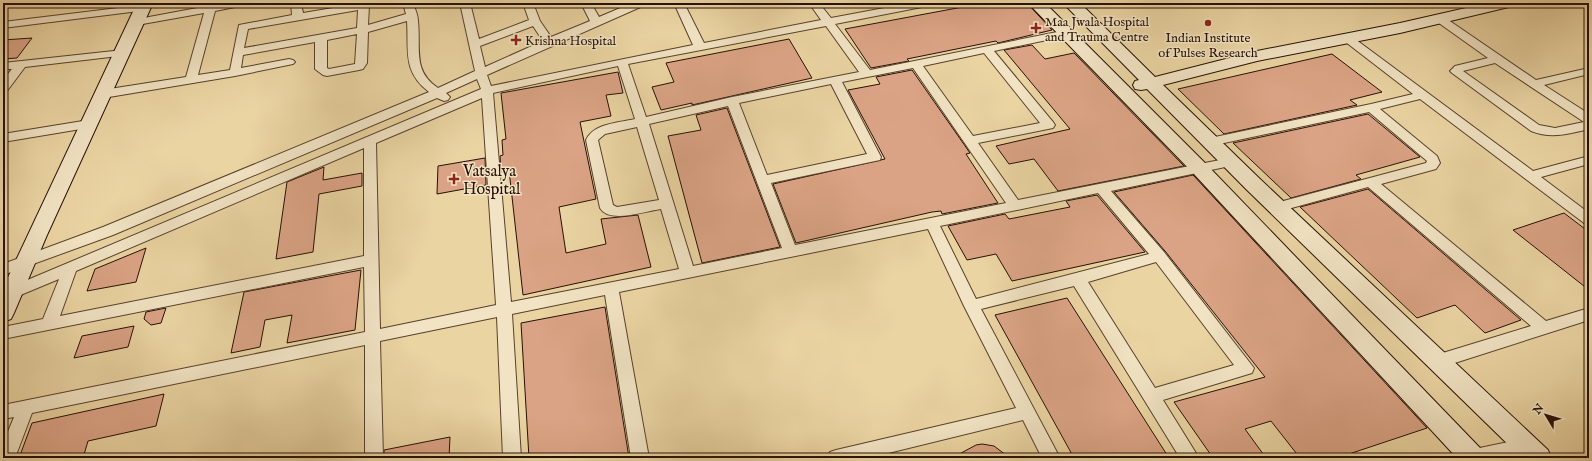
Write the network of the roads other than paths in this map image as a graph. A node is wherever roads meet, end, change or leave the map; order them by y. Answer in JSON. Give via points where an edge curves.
{"nodes":[{"id":1,"x":241,"y":3,"type":"edge"},
{"id":2,"x":296,"y":3,"type":"edge"},
{"id":3,"x":408,"y":3,"type":"edge"},
{"id":4,"x":465,"y":3,"type":"edge"},
{"id":5,"x":528,"y":3,"type":"edge"},
{"id":6,"x":586,"y":3,"type":"edge"},
{"id":7,"x":641,"y":3,"type":"edge"},
{"id":8,"x":679,"y":3,"type":"edge"},
{"id":9,"x":814,"y":3,"type":"edge"},
{"id":10,"x":927,"y":3,"type":"edge"},
{"id":11,"x":1036,"y":3,"type":"edge"},
{"id":12,"x":1071,"y":3,"type":"edge"},
{"id":13,"x":1508,"y":3,"type":"edge"},
{"id":14,"x":334,"y":7,"type":"edge"},
{"id":15,"x":620,"y":7,"type":"edge"},
{"id":16,"x":210,"y":9,"type":"junction"},
{"id":17,"x":142,"y":11,"type":"edge"},
{"id":18,"x":412,"y":16,"type":"junction"},
{"id":19,"x":298,"y":17,"type":"junction"},
{"id":20,"x":1440,"y":19,"type":"junction"},
{"id":21,"x":536,"y":21,"type":"junction"},
{"id":22,"x":596,"y":22,"type":"junction"},
{"id":23,"x":828,"y":22,"type":"junction"},
{"id":24,"x":3,"y":25,"type":"edge"},
{"id":25,"x":362,"y":30,"type":"junction"},
{"id":26,"x":1067,"y":33,"type":"junction"},
{"id":27,"x":1347,"y":38,"type":"junction"},
{"id":28,"x":321,"y":39,"type":"junction"},
{"id":29,"x":549,"y":42,"type":"junction"},
{"id":30,"x":475,"y":44,"type":"junction"},
{"id":31,"x":700,"y":47,"type":"junction"},
{"id":32,"x":986,"y":49,"type":"junction"},
{"id":33,"x":123,"y":53,"type":"junction"},
{"id":34,"x":238,"y":53,"type":"junction"},
{"id":35,"x":1497,"y":59,"type":"junction"},
{"id":36,"x":289,"y":62,"type":"dead end"},
{"id":37,"x":622,"y":62,"type":"junction"},
{"id":38,"x":21,"y":64,"type":"junction"},
{"id":39,"x":916,"y":64,"type":"junction"},
{"id":40,"x":3,"y":66,"type":"edge"},
{"id":41,"x":1589,"y":71,"type":"edge"},
{"id":42,"x":235,"y":74,"type":"junction"},
{"id":43,"x":481,"y":74,"type":"junction"},
{"id":44,"x":867,"y":74,"type":"junction"},
{"id":45,"x":191,"y":80,"type":"junction"},
{"id":46,"x":835,"y":80,"type":"junction"},
{"id":47,"x":1151,"y":84,"type":"junction"},
{"id":48,"x":1534,"y":84,"type":"junction"},
{"id":49,"x":3,"y":88,"type":"edge"},
{"id":50,"x":1121,"y":88,"type":"junction"},
{"id":51,"x":487,"y":91,"type":"junction"},
{"id":52,"x":438,"y":93,"type":"junction"},
{"id":53,"x":103,"y":94,"type":"junction"},
{"id":54,"x":1422,"y":95,"type":"junction"},
{"id":55,"x":732,"y":101,"type":"junction"},
{"id":56,"x":455,"y":104,"type":"junction"},
{"id":57,"x":1371,"y":108,"type":"junction"},
{"id":58,"x":1589,"y":120,"type":"edge"},
{"id":59,"x":642,"y":123,"type":"junction"},
{"id":60,"x":89,"y":124,"type":"junction"},
{"id":61,"x":1589,"y":125,"type":"edge"},
{"id":62,"x":3,"y":138,"type":"edge"},
{"id":63,"x":370,"y":140,"type":"junction"},
{"id":64,"x":969,"y":141,"type":"junction"},
{"id":65,"x":1210,"y":142,"type":"junction"},
{"id":66,"x":1589,"y":160,"type":"edge"},
{"id":67,"x":1230,"y":162,"type":"junction"},
{"id":68,"x":1200,"y":169,"type":"junction"},
{"id":69,"x":1530,"y":176,"type":"junction"},
{"id":70,"x":763,"y":180,"type":"junction"},
{"id":71,"x":1372,"y":183,"type":"junction"},
{"id":72,"x":1102,"y":189,"type":"junction"},
{"id":73,"x":666,"y":203,"type":"junction"},
{"id":74,"x":1015,"y":206,"type":"junction"},
{"id":75,"x":1277,"y":207,"type":"junction"},
{"id":76,"x":1589,"y":220,"type":"edge"},
{"id":77,"x":932,"y":223,"type":"junction"},
{"id":78,"x":791,"y":252,"type":"junction"},
{"id":79,"x":1159,"y":256,"type":"junction"},
{"id":80,"x":27,"y":260,"type":"junction"},
{"id":81,"x":371,"y":260,"type":"junction"},
{"id":82,"x":70,"y":269,"type":"junction"},
{"id":83,"x":3,"y":270,"type":"edge"},
{"id":84,"x":688,"y":273,"type":"junction"},
{"id":85,"x":1078,"y":279,"type":"junction"},
{"id":86,"x":611,"y":288,"type":"junction"},
{"id":87,"x":11,"y":294,"type":"junction"},
{"id":88,"x":972,"y":306,"type":"junction"},
{"id":89,"x":504,"y":310,"type":"junction"},
{"id":90,"x":3,"y":313,"type":"edge"},
{"id":91,"x":1589,"y":314,"type":"edge"},
{"id":92,"x":49,"y":324,"type":"junction"},
{"id":93,"x":1544,"y":328,"type":"junction"},
{"id":94,"x":3,"y":333,"type":"edge"},
{"id":95,"x":372,"y":338,"type":"junction"},
{"id":96,"x":1438,"y":361,"type":"junction"},
{"id":97,"x":1152,"y":396,"type":"junction"},
{"id":98,"x":26,"y":408,"type":"junction"},
{"id":99,"x":3,"y":412,"type":"edge"},
{"id":100,"x":1028,"y":412,"type":"junction"},
{"id":101,"x":1533,"y":452,"type":"edge"},
{"id":102,"x":6,"y":458,"type":"edge"},
{"id":103,"x":374,"y":458,"type":"edge"},
{"id":104,"x":512,"y":458,"type":"edge"},
{"id":105,"x":640,"y":458,"type":"edge"},
{"id":106,"x":836,"y":458,"type":"edge"},
{"id":107,"x":1051,"y":458,"type":"edge"},
{"id":108,"x":1190,"y":458,"type":"edge"},
{"id":109,"x":1472,"y":458,"type":"edge"}],
"edges":[{"from":1,"to":16,"type":"street"},
{"from":2,"to":19,"type":"street"},
{"from":3,"to":18,"type":"street"},
{"from":4,"to":30,"type":"street"},
{"from":5,"to":21,"type":"street"},
{"from":6,"to":22,"type":"street"},
{"from":7,"to":15,"type":"street"},
{"from":8,"to":31,"type":"street"},
{"from":9,"to":23,"type":"street"},
{"from":10,"to":23,"type":"street"},
{"from":11,"to":26,"type":"street"},
{"from":12,"to":47,"type":"street"},
{"from":13,"to":20,"type":"street"},
{"from":14,"to":19,"type":"street"},
{"from":14,"to":25,"type":"street","via":[[364,6]]},
{"from":15,"to":22,"type":"street"},
{"from":16,"to":17,"type":"street"},
{"from":16,"to":45,"type":"street"},
{"from":17,"to":24,"type":"street"},
{"from":17,"to":33,"type":"street"},
{"from":18,"to":25,"type":"street"},
{"from":18,"to":52,"type":"street","via":[[413,61],[420,77],[428,87]]},
{"from":19,"to":34,"type":"street","via":[[243,27]]},
{"from":20,"to":27,"type":"street"},
{"from":20,"to":35,"type":"street"},
{"from":21,"to":29,"type":"street"},
{"from":21,"to":30,"type":"street"},
{"from":22,"to":29,"type":"street"},
{"from":23,"to":31,"type":"street"},
{"from":23,"to":44,"type":"street"},
{"from":25,"to":28,"type":"street"},
{"from":25,"to":28,"type":"street","via":[[362,63],[355,69],[323,72]]},
{"from":26,"to":32,"type":"street"},
{"from":26,"to":50,"type":"street"},
{"from":27,"to":47,"type":"street","via":[[1257,56]]},
{"from":27,"to":54,"type":"street"},
{"from":28,"to":34,"type":"street"},
{"from":29,"to":43,"type":"street"},
{"from":30,"to":43,"type":"street"},
{"from":31,"to":37,"type":"street"},
{"from":32,"to":39,"type":"street"},
{"from":32,"to":64,"type":"street","via":[[1049,125]]},
{"from":33,"to":38,"type":"street"},
{"from":33,"to":53,"type":"street"},
{"from":34,"to":42,"type":"street"},
{"from":35,"to":48,"type":"street"},
{"from":35,"to":61,"type":"street","via":[[1459,68],[1456,71],[1544,132],[1553,133]]},
{"from":36,"to":42,"type":"street"},
{"from":37,"to":51,"type":"street"},
{"from":37,"to":59,"type":"street"},
{"from":38,"to":40,"type":"street"},
{"from":38,"to":49,"type":"street"},
{"from":39,"to":44,"type":"street"},
{"from":39,"to":64,"type":"street"},
{"from":41,"to":48,"type":"street"},
{"from":42,"to":45,"type":"street"},
{"from":43,"to":51,"type":"street"},
{"from":43,"to":52,"type":"street"},
{"from":44,"to":46,"type":"street"},
{"from":45,"to":53,"type":"street"},
{"from":46,"to":55,"type":"street"},
{"from":46,"to":70,"type":"street","via":[[875,157]]},
{"from":47,"to":50,"type":"street"},
{"from":47,"to":65,"type":"street"},
{"from":48,"to":58,"type":"street"},
{"from":50,"to":68,"type":"street"},
{"from":51,"to":56,"type":"street"},
{"from":51,"to":89,"type":"street"},
{"from":52,"to":56,"type":"street"},
{"from":52,"to":80,"type":"street","via":[[108,231]]},
{"from":53,"to":60,"type":"street"},
{"from":54,"to":57,"type":"street"},
{"from":54,"to":69,"type":"street"},
{"from":55,"to":59,"type":"street"},
{"from":55,"to":70,"type":"street"},
{"from":56,"to":63,"type":"street"},
{"from":57,"to":65,"type":"street"},
{"from":57,"to":71,"type":"street","via":[[1434,163]]},
{"from":59,"to":73,"type":"street"},
{"from":59,"to":73,"type":"street","via":[[601,131],[592,140],[607,208],[616,212]]},
{"from":60,"to":62,"type":"street"},
{"from":60,"to":80,"type":"street"},
{"from":63,"to":81,"type":"street"},
{"from":63,"to":82,"type":"street"},
{"from":64,"to":74,"type":"street"},
{"from":65,"to":67,"type":"street"},
{"from":66,"to":69,"type":"street"},
{"from":67,"to":68,"type":"street"},
{"from":67,"to":75,"type":"street"},
{"from":68,"to":72,"type":"street"},
{"from":68,"to":109,"type":"street"},
{"from":69,"to":76,"type":"street"},
{"from":70,"to":78,"type":"street"},
{"from":71,"to":75,"type":"street"},
{"from":71,"to":93,"type":"street"},
{"from":72,"to":74,"type":"street"},
{"from":72,"to":79,"type":"street"},
{"from":73,"to":84,"type":"street"},
{"from":74,"to":77,"type":"street"},
{"from":75,"to":96,"type":"street"},
{"from":77,"to":78,"type":"street"},
{"from":77,"to":88,"type":"street"},
{"from":78,"to":84,"type":"street"},
{"from":79,"to":85,"type":"street"},
{"from":79,"to":97,"type":"street","via":[[1246,368]]},
{"from":80,"to":83,"type":"street"},
{"from":80,"to":87,"type":"street"},
{"from":81,"to":92,"type":"street"},
{"from":81,"to":95,"type":"street"},
{"from":82,"to":87,"type":"street"},
{"from":82,"to":92,"type":"street"},
{"from":84,"to":86,"type":"street"},
{"from":85,"to":88,"type":"street"},
{"from":85,"to":97,"type":"street"},
{"from":86,"to":89,"type":"street"},
{"from":86,"to":105,"type":"street"},
{"from":87,"to":90,"type":"street"},
{"from":88,"to":100,"type":"street"},
{"from":89,"to":95,"type":"street"},
{"from":89,"to":104,"type":"street"},
{"from":91,"to":93,"type":"street"},
{"from":92,"to":94,"type":"street"},
{"from":93,"to":96,"type":"street"},
{"from":95,"to":98,"type":"street"},
{"from":95,"to":103,"type":"street"},
{"from":96,"to":101,"type":"street"},
{"from":97,"to":108,"type":"street"},
{"from":98,"to":99,"type":"street"},
{"from":98,"to":102,"type":"street"},
{"from":100,"to":106,"type":"street"},
{"from":100,"to":107,"type":"street"},
{"from":101,"to":109,"type":"street"}]}
